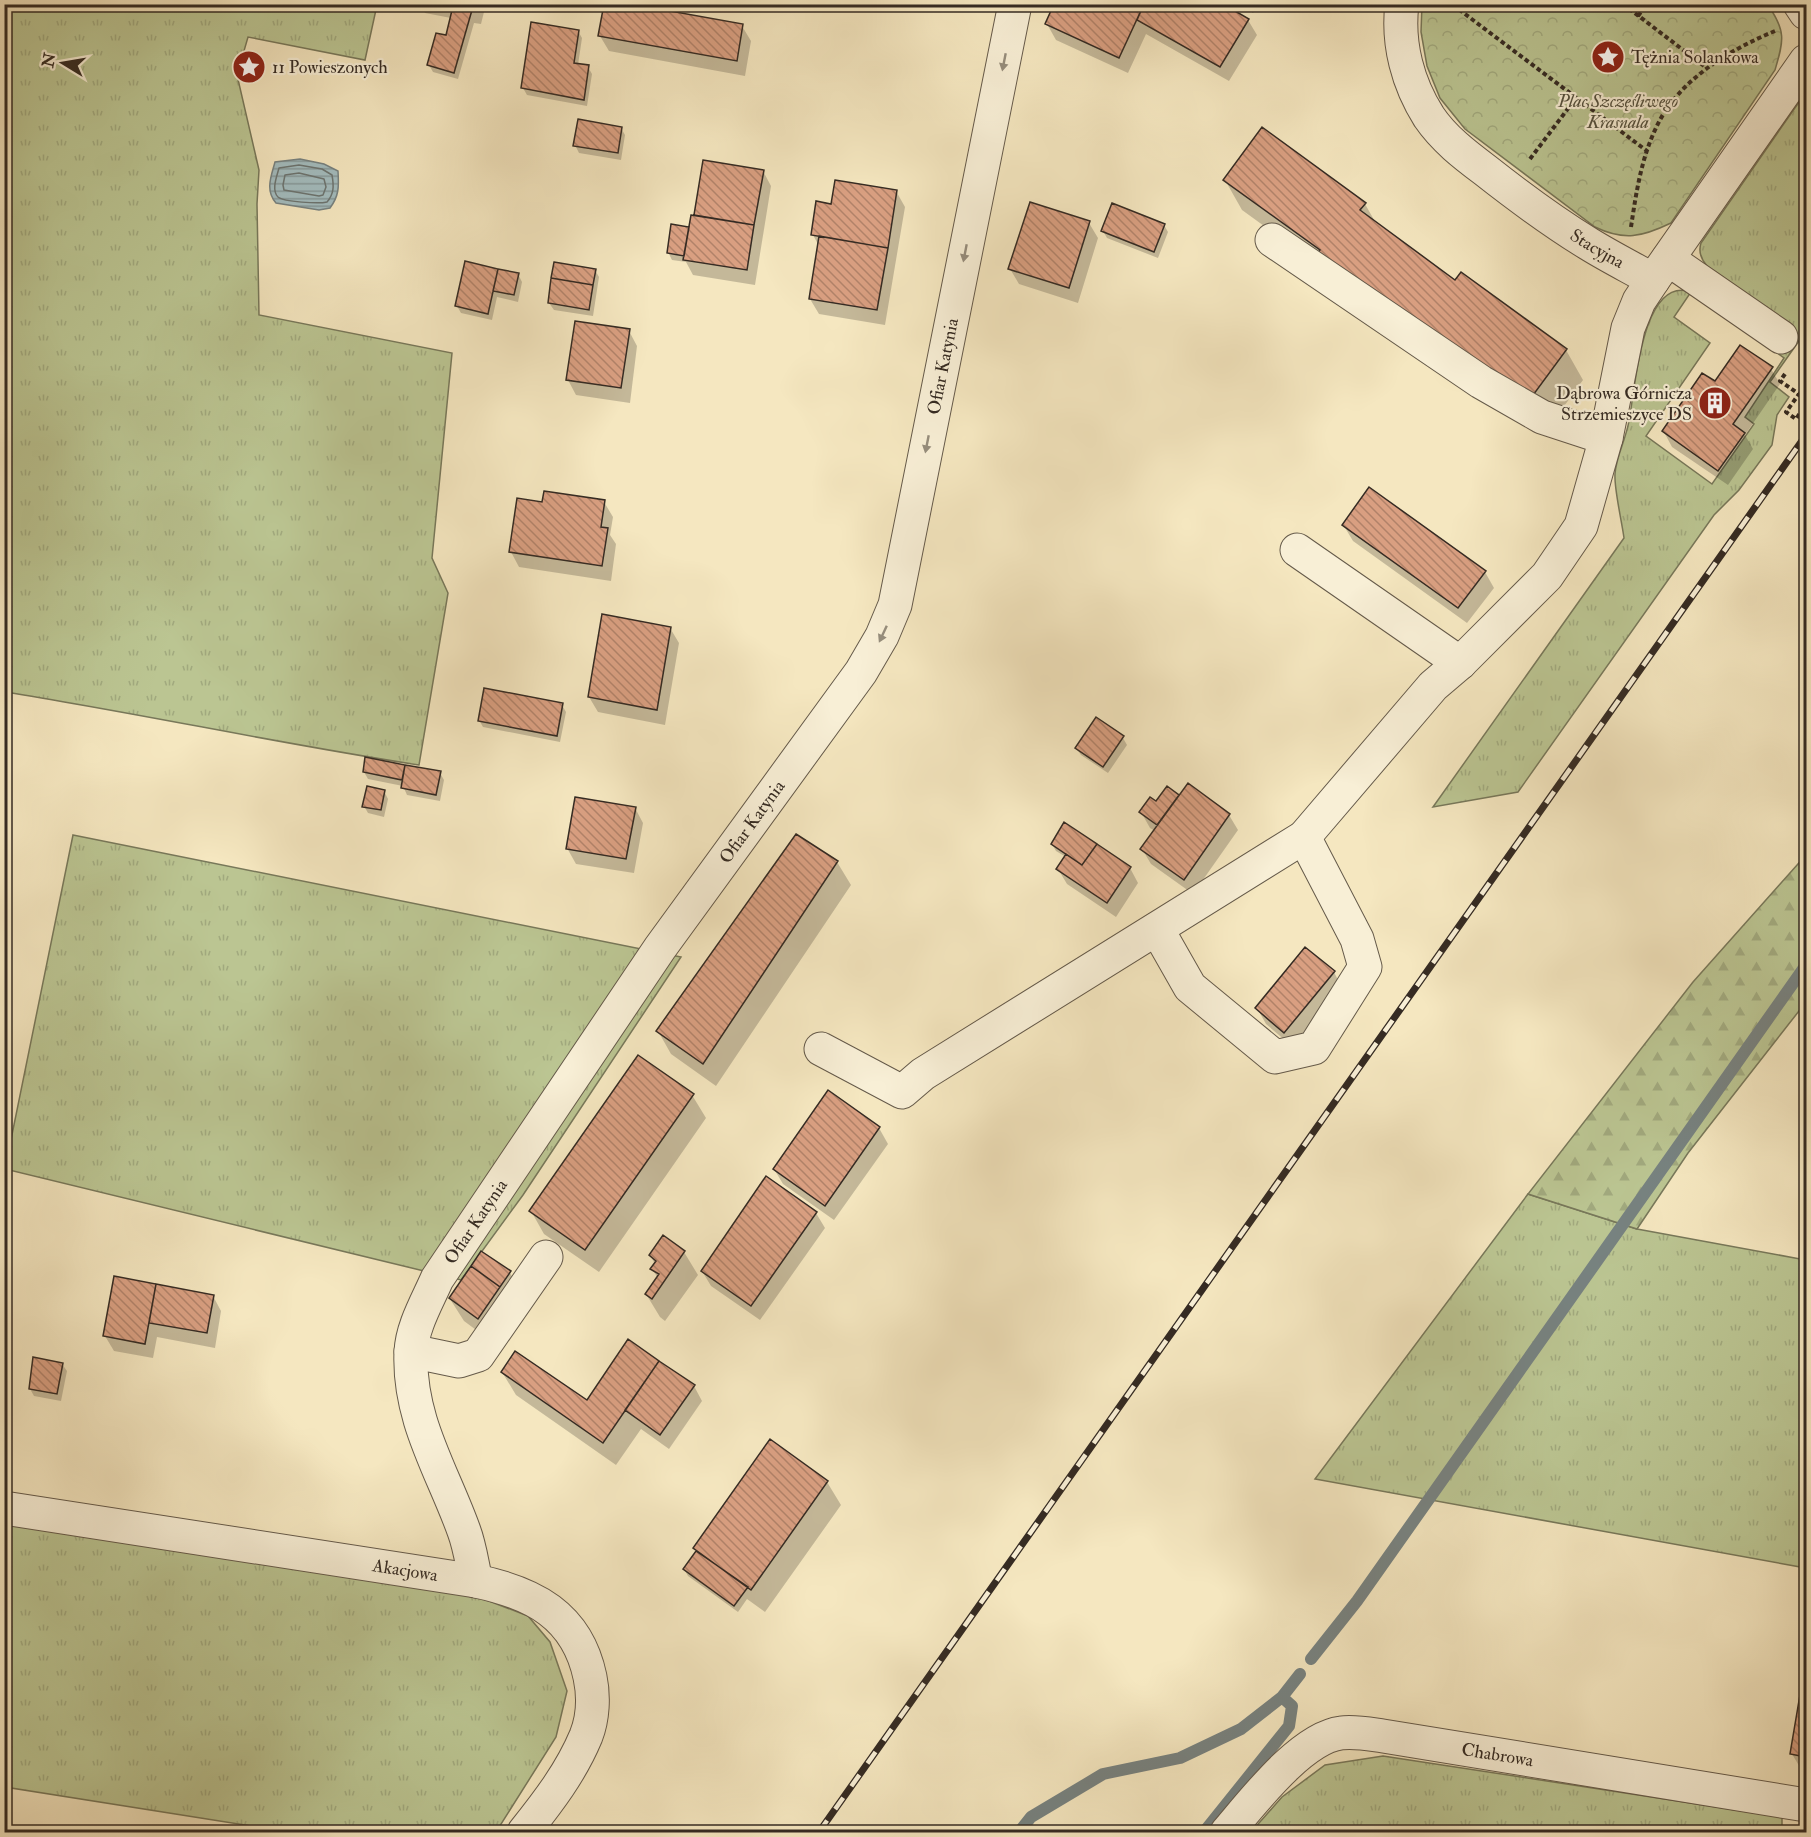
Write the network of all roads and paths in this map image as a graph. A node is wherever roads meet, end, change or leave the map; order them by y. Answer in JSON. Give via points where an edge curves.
{"nodes":[{"id":1,"x":1015,"y":4,"type":"edge"},
{"id":2,"x":1402,"y":4,"type":"edge"},
{"id":3,"x":1460,"y":4,"type":"edge"},
{"id":4,"x":1623,"y":4,"type":"edge"},
{"id":5,"x":1647,"y":4,"type":"edge"},
{"id":6,"x":1800,"y":4,"type":"edge"},
{"id":7,"x":1806,"y":13,"type":"edge"},
{"id":8,"x":1638,"y":16,"type":"junction"},
{"id":9,"x":1778,"y":30,"type":"dead end"},
{"id":10,"x":1806,"y":61,"type":"edge"},
{"id":11,"x":1708,"y":69,"type":"junction"},
{"id":12,"x":1576,"y":98,"type":"junction"},
{"id":13,"x":1647,"y":151,"type":"junction"},
{"id":14,"x":1509,"y":189,"type":"junction"},
{"id":15,"x":1272,"y":240,"type":"dead end"},
{"id":16,"x":1624,"y":263,"type":"junction"},
{"id":17,"x":1660,"y":269,"type":"junction"},
{"id":18,"x":1781,"y":337,"type":"dead end"},
{"id":19,"x":1787,"y":371,"type":"dead end"},
{"id":20,"x":1806,"y":404,"type":"edge"},
{"id":21,"x":1606,"y":438,"type":"junction"},
{"id":22,"x":1297,"y":550,"type":"dead end"},
{"id":23,"x":1460,"y":663,"type":"junction"},
{"id":24,"x":1304,"y":837,"type":"junction"},
{"id":25,"x":1157,"y":929,"type":"junction"},
{"id":26,"x":821,"y":1049,"type":"dead end"},
{"id":27,"x":546,"y":1257,"type":"dead end"},
{"id":28,"x":411,"y":1351,"type":"junction"},
{"id":29,"x":4,"y":1508,"type":"edge"},
{"id":30,"x":476,"y":1581,"type":"junction"},
{"id":31,"x":1806,"y":1805,"type":"edge"},
{"id":32,"x":524,"y":1833,"type":"edge"},
{"id":33,"x":1227,"y":1833,"type":"edge"}],
"edges":[{"from":1,"to":28,"type":"street","name":"Ofiar Katynia","one_way":true,"via":[[895,605],[882,636],[861,672],[660,948],[437,1279],[419,1320]]},
{"from":2,"to":14,"type":"street","name":"Stacyjna","via":[[1402,52],[1430,117],[1452,145]]},
{"from":3,"to":12,"type":"path","via":[[1457,8]]},
{"from":4,"to":8,"type":"path"},
{"from":5,"to":8,"type":"path"},
{"from":6,"to":7,"type":"street"},
{"from":8,"to":11,"type":"path"},
{"from":9,"to":11,"type":"path"},
{"from":10,"to":17,"type":"street"},
{"from":11,"to":13,"type":"path","via":[[1676,97]]},
{"from":12,"to":13,"type":"path"},
{"from":12,"to":14,"type":"path"},
{"from":13,"to":16,"type":"path"},
{"from":14,"to":16,"type":"street","name":"Stacyjna"},
{"from":15,"to":21,"type":"street","via":[[1481,382],[1542,417]]},
{"from":16,"to":17,"type":"street","name":"Stacyjna"},
{"from":17,"to":18,"type":"street","name":"Stacyjna"},
{"from":17,"to":21,"type":"street","via":[[1639,301],[1628,328]]},
{"from":19,"to":20,"type":"path","via":[[1780,381],[1798,394],[1786,412],[1796,419]]},
{"from":21,"to":23,"type":"street","via":[[1581,526],[1547,576]]},
{"from":22,"to":23,"type":"street"},
{"from":23,"to":24,"type":"street","via":[[1433,686]]},
{"from":24,"to":25,"type":"street"},
{"from":24,"to":25,"type":"street","via":[[1357,939],[1365,967],[1314,1048],[1275,1057],[1190,987]]},
{"from":25,"to":26,"type":"street","via":[[923,1074],[902,1092]]},
{"from":27,"to":28,"type":"street","via":[[478,1355],[459,1361]]},
{"from":28,"to":30,"type":"street","name":"Ofiar Katynia","via":[[422,1429],[465,1532]]},
{"from":29,"to":30,"type":"street","name":"Akacjowa"},
{"from":30,"to":32,"type":"street","name":"Akacjowa","via":[[510,1588],[558,1617],[573,1632],[586,1659],[593,1690],[587,1734],[571,1768]]},
{"from":31,"to":33,"type":"street","name":"Chabrowa","via":[[1383,1736],[1340,1733],[1307,1749],[1287,1766]]}]}
